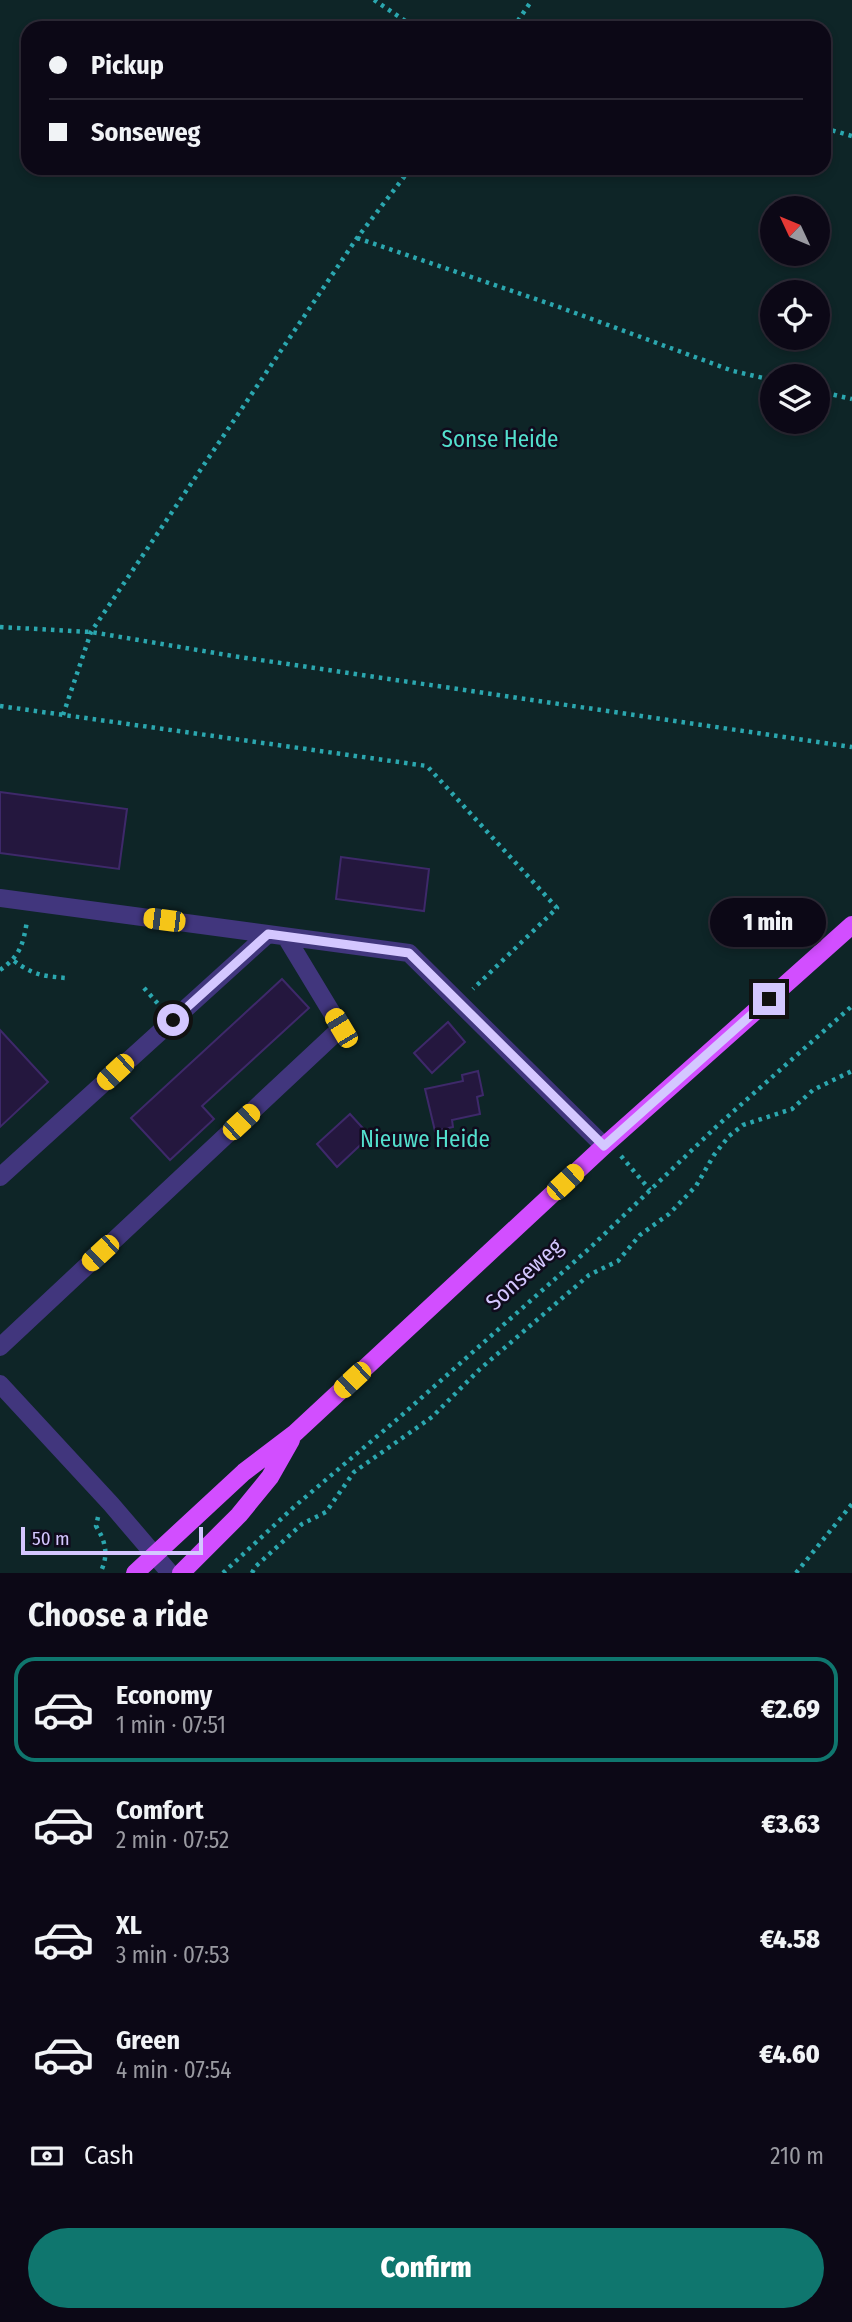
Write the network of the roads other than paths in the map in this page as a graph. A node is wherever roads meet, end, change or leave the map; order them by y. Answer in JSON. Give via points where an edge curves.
{"nodes":[{"id":1,"x":0,"y":898,"type":"edge"},
{"id":2,"x":852,"y":925,"type":"edge"},
{"id":3,"x":268,"y":934,"type":"junction"},
{"id":4,"x":286,"y":937,"type":"junction"},
{"id":5,"x":604,"y":1146,"type":"junction"},
{"id":6,"x":0,"y":1177,"type":"edge"},
{"id":7,"x":0,"y":1347,"type":"edge"},
{"id":8,"x":0,"y":1384,"type":"edge"},
{"id":9,"x":295,"y":1434,"type":"junction"},
{"id":10,"x":153,"y":1555,"type":"junction"},
{"id":11,"x":135,"y":1573,"type":"edge"},
{"id":12,"x":170,"y":1573,"type":"edge"},
{"id":13,"x":181,"y":1573,"type":"edge"}],
"edges":[{"from":1,"to":3,"type":"lane"},
{"from":2,"to":5,"type":"main road","name":"Sonseweg"},
{"from":3,"to":4,"type":"lane"},
{"from":3,"to":6,"type":"lane"},
{"from":4,"to":5,"type":"lane","via":[[409,953]]},
{"from":4,"to":7,"type":"lane","via":[[341,1028]]},
{"from":5,"to":9,"type":"main road","name":"Sonseweg"},
{"from":8,"to":10,"type":"lane"},
{"from":9,"to":10,"type":"main road","name":"Sonseweg","via":[[244,1472]]},
{"from":9,"to":13,"type":"main road","name":"Sonseweg","via":[[263,1486]]},
{"from":10,"to":11,"type":"main road","name":"Sonseweg"},
{"from":10,"to":12,"type":"lane"}]}
